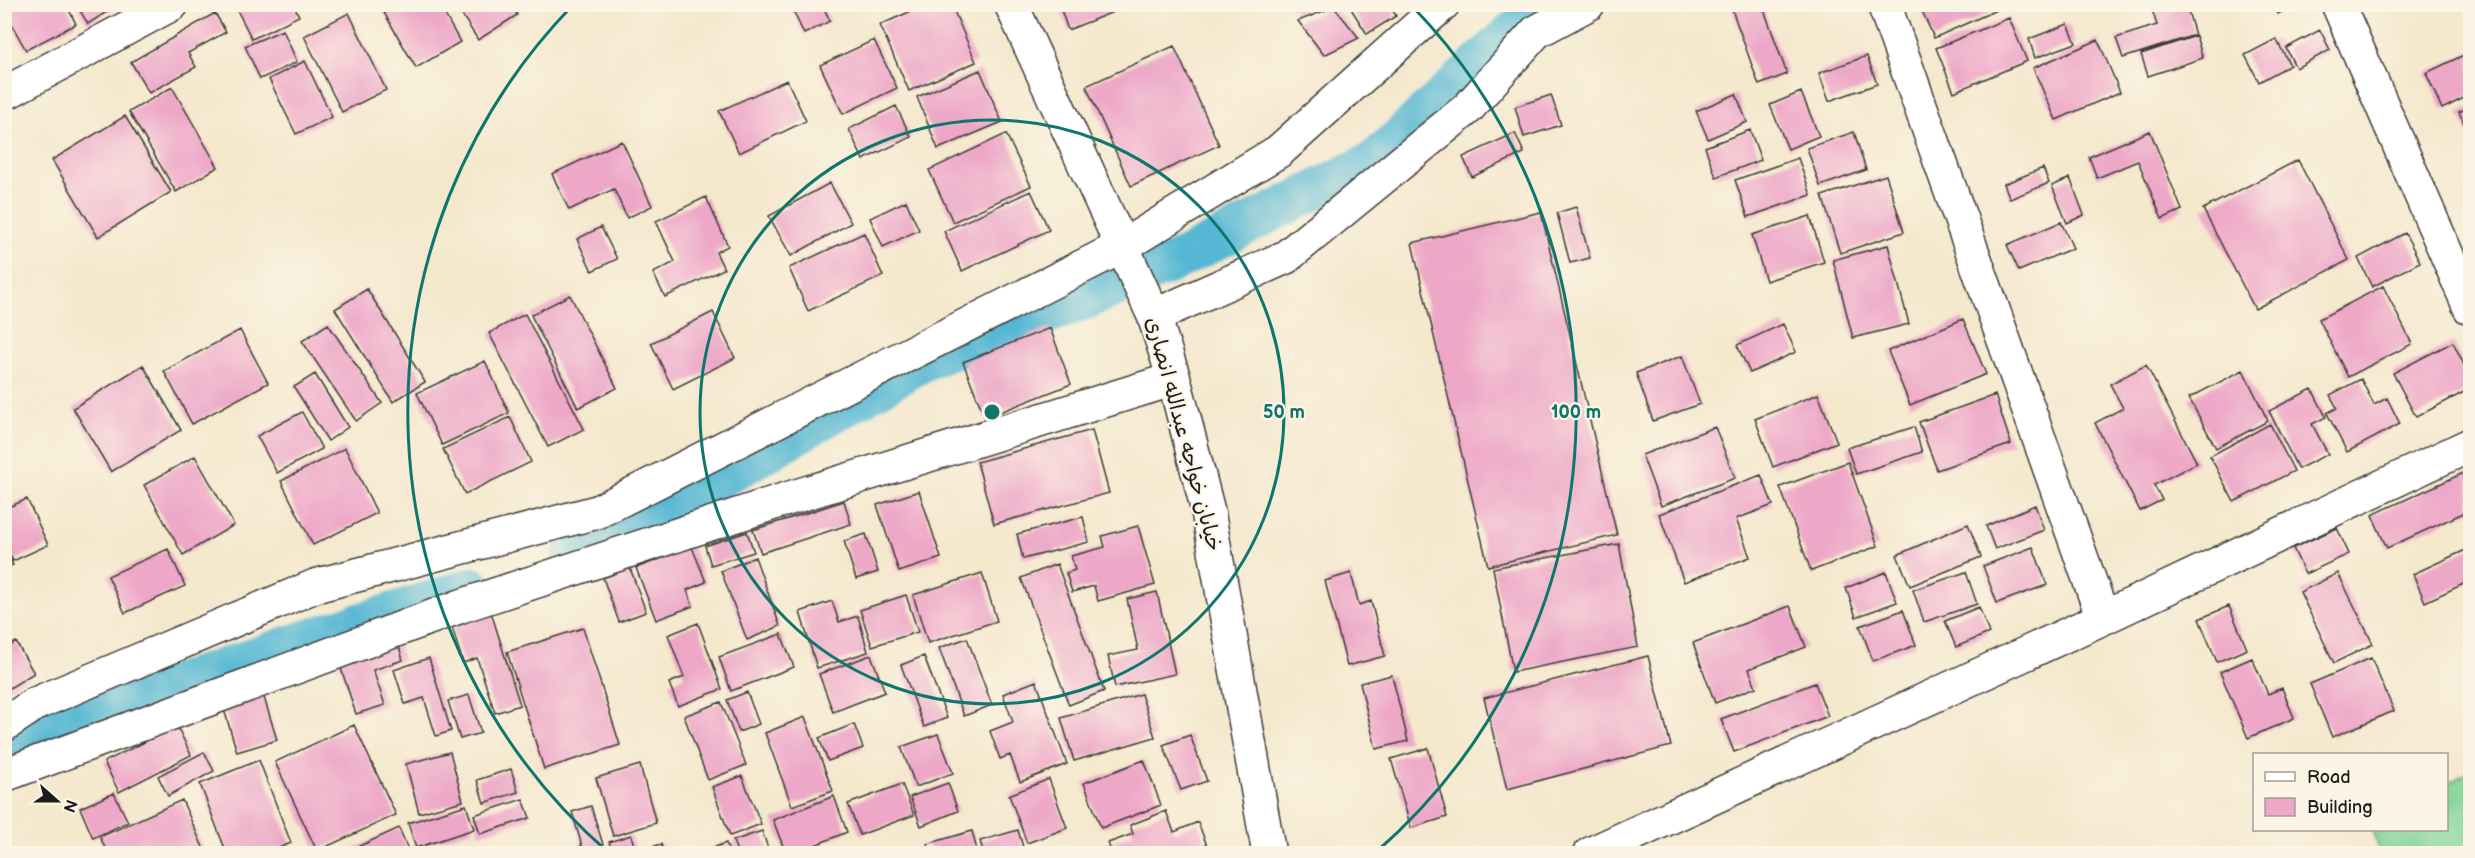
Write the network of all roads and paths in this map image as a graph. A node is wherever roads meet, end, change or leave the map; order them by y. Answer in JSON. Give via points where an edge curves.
{"nodes":[{"id":1,"x":172,"y":4,"type":"edge"},
{"id":2,"x":1011,"y":4,"type":"edge"},
{"id":3,"x":1443,"y":4,"type":"edge"},
{"id":4,"x":1588,"y":4,"type":"edge"},
{"id":5,"x":1884,"y":4,"type":"edge"},
{"id":6,"x":2338,"y":4,"type":"edge"},
{"id":7,"x":4,"y":94,"type":"edge"},
{"id":8,"x":1123,"y":246,"type":"junction"},
{"id":9,"x":2470,"y":308,"type":"edge"},
{"id":10,"x":1154,"y":315,"type":"junction"},
{"id":11,"x":1174,"y":380,"type":"junction"},
{"id":12,"x":2470,"y":445,"type":"edge"},
{"id":13,"x":2103,"y":618,"type":"junction"},
{"id":14,"x":4,"y":725,"type":"edge"},
{"id":15,"x":4,"y":775,"type":"edge"},
{"id":16,"x":1269,"y":854,"type":"edge"},
{"id":17,"x":1590,"y":854,"type":"edge"}],
"edges":[{"from":1,"to":7,"type":"street"},
{"from":2,"to":8,"type":"street","name":"خیابان خواجه عبدالله انصاری"},
{"from":3,"to":8,"type":"street","via":[[1279,151]]},
{"from":4,"to":10,"type":"street","via":[[1536,32],[1468,108],[1286,257]]},
{"from":5,"to":13,"type":"street"},
{"from":6,"to":9,"type":"street"},
{"from":8,"to":10,"type":"street","name":"خیابان خواجه عبدالله انصاری"},
{"from":8,"to":14,"type":"street","via":[[597,512],[315,586],[35,704]]},
{"from":10,"to":11,"type":"street","name":"خیابان خواجه عبدالله انصاری"},
{"from":11,"to":15,"type":"street","via":[[777,502],[461,606]]},
{"from":11,"to":16,"type":"street","name":"خیابان خواجه عبدالله انصاری","via":[[1208,511]]},
{"from":12,"to":13,"type":"street"},
{"from":13,"to":17,"type":"street"}]}
